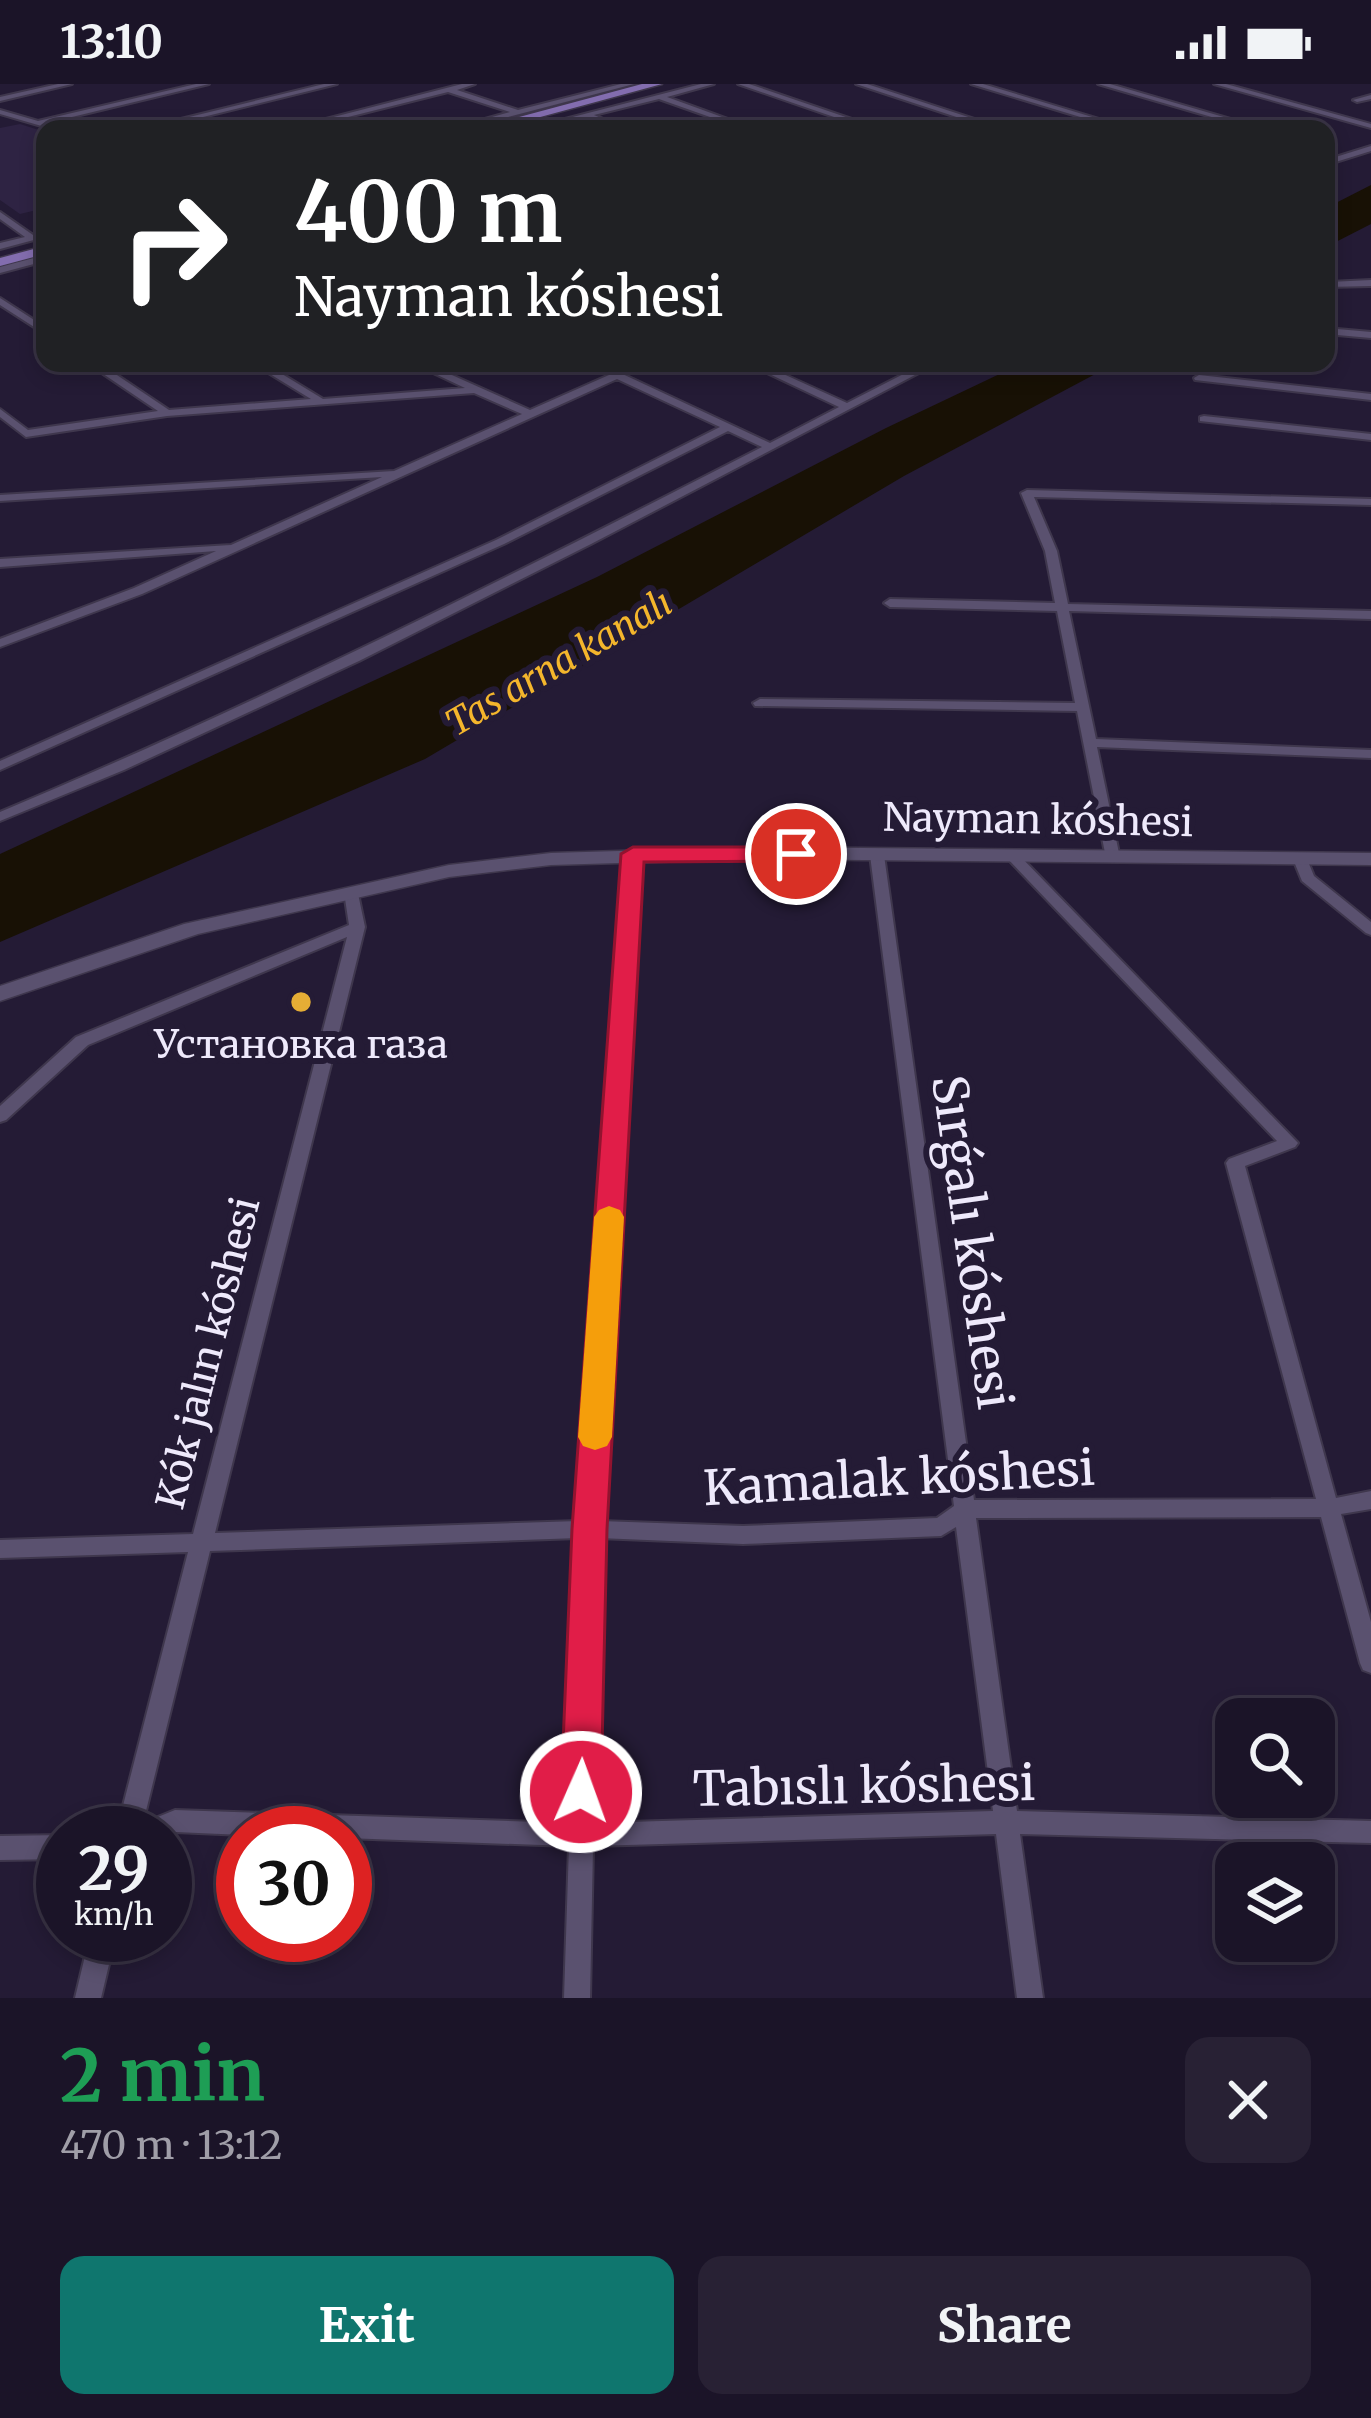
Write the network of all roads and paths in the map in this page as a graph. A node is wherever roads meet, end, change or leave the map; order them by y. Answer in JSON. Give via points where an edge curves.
{"nodes":[{"id":1,"x":68,"y":84,"type":"edge"},
{"id":2,"x":205,"y":84,"type":"edge"},
{"id":3,"x":333,"y":84,"type":"edge"},
{"id":4,"x":432,"y":84,"type":"edge"},
{"id":5,"x":471,"y":84,"type":"edge"},
{"id":6,"x":630,"y":84,"type":"edge"},
{"id":7,"x":680,"y":84,"type":"edge"},
{"id":8,"x":710,"y":84,"type":"edge"},
{"id":9,"x":742,"y":84,"type":"edge"},
{"id":10,"x":860,"y":84,"type":"edge"},
{"id":11,"x":976,"y":84,"type":"edge"},
{"id":12,"x":1102,"y":84,"type":"edge"},
{"id":13,"x":1218,"y":84,"type":"edge"},
{"id":14,"x":449,"y":89,"type":"junction"},
{"id":15,"x":657,"y":90,"type":"edge"},
{"id":16,"x":1371,"y":97,"type":"edge"},
{"id":17,"x":0,"y":99,"type":"edge"},
{"id":18,"x":1357,"y":100,"type":"dead end"},
{"id":19,"x":0,"y":112,"type":"edge"},
{"id":20,"x":518,"y":112,"type":"junction"},
{"id":21,"x":585,"y":115,"type":"junction"},
{"id":22,"x":51,"y":120,"type":"edge"},
{"id":23,"x":182,"y":120,"type":"edge"},
{"id":24,"x":327,"y":120,"type":"edge"},
{"id":25,"x":488,"y":120,"type":"edge"},
{"id":26,"x":522,"y":120,"type":"edge"},
{"id":27,"x":540,"y":120,"type":"edge"},
{"id":28,"x":565,"y":120,"type":"edge"},
{"id":29,"x":598,"y":120,"type":"edge"},
{"id":30,"x":729,"y":120,"type":"edge"},
{"id":31,"x":851,"y":120,"type":"edge"},
{"id":32,"x":973,"y":120,"type":"edge"},
{"id":33,"x":1098,"y":120,"type":"edge"},
{"id":34,"x":1229,"y":120,"type":"edge"},
{"id":35,"x":36,"y":122,"type":"edge"},
{"id":36,"x":1371,"y":126,"type":"edge"},
{"id":37,"x":1371,"y":148,"type":"edge"},
{"id":38,"x":1335,"y":149,"type":"edge"},
{"id":39,"x":1352,"y":154,"type":"junction"},
{"id":40,"x":1335,"y":160,"type":"edge"},
{"id":41,"x":0,"y":215,"type":"edge"},
{"id":42,"x":36,"y":242,"type":"edge"},
{"id":43,"x":0,"y":246,"type":"edge"},
{"id":44,"x":36,"y":247,"type":"edge"},
{"id":45,"x":36,"y":249,"type":"edge"},
{"id":46,"x":0,"y":262,"type":"edge"},
{"id":47,"x":1371,"y":283,"type":"edge"},
{"id":48,"x":1335,"y":285,"type":"edge"},
{"id":49,"x":0,"y":302,"type":"edge"},
{"id":50,"x":36,"y":326,"type":"edge"},
{"id":51,"x":1335,"y":333,"type":"edge"},
{"id":52,"x":1371,"y":335,"type":"edge"},
{"id":53,"x":106,"y":372,"type":"edge"},
{"id":54,"x":272,"y":372,"type":"edge"},
{"id":55,"x":434,"y":372,"type":"edge"},
{"id":56,"x":611,"y":372,"type":"edge"},
{"id":57,"x":771,"y":372,"type":"edge"},
{"id":58,"x":910,"y":372,"type":"edge"},
{"id":59,"x":617,"y":375,"type":"junction"},
{"id":60,"x":1199,"y":378,"type":"dead end"},
{"id":61,"x":470,"y":391,"type":"junction"},
{"id":62,"x":1371,"y":398,"type":"edge"},
{"id":63,"x":319,"y":399,"type":"junction"},
{"id":64,"x":847,"y":407,"type":"junction"},
{"id":65,"x":0,"y":412,"type":"edge"},
{"id":66,"x":167,"y":413,"type":"junction"},
{"id":67,"x":532,"y":415,"type":"junction"},
{"id":68,"x":1204,"y":419,"type":"dead end"},
{"id":69,"x":728,"y":428,"type":"junction"},
{"id":70,"x":1371,"y":437,"type":"edge"},
{"id":71,"x":769,"y":446,"type":"junction"},
{"id":72,"x":402,"y":472,"type":"junction"},
{"id":73,"x":0,"y":497,"type":"edge"},
{"id":74,"x":1371,"y":502,"type":"edge"},
{"id":75,"x":238,"y":546,"type":"junction"},
{"id":76,"x":0,"y":563,"type":"edge"},
{"id":77,"x":890,"y":603,"type":"dead end"},
{"id":78,"x":1062,"y":610,"type":"junction"},
{"id":79,"x":1371,"y":615,"type":"edge"},
{"id":80,"x":0,"y":643,"type":"edge"},
{"id":81,"x":760,"y":704,"type":"dead end"},
{"id":82,"x":1083,"y":706,"type":"junction"},
{"id":83,"x":1092,"y":743,"type":"junction"},
{"id":84,"x":1371,"y":754,"type":"edge"},
{"id":85,"x":0,"y":766,"type":"edge"},
{"id":86,"x":0,"y":817,"type":"edge"},
{"id":87,"x":633,"y":854,"type":"junction"},
{"id":88,"x":877,"y":855,"type":"junction"},
{"id":89,"x":1013,"y":857,"type":"junction"},
{"id":90,"x":1113,"y":857,"type":"junction"},
{"id":91,"x":1300,"y":859,"type":"junction"},
{"id":92,"x":1371,"y":859,"type":"edge"},
{"id":93,"x":352,"y":892,"type":"junction"},
{"id":94,"x":357,"y":927,"type":"junction"},
{"id":95,"x":1371,"y":930,"type":"edge"},
{"id":96,"x":0,"y":994,"type":"edge"},
{"id":97,"x":0,"y":1116,"type":"edge"},
{"id":98,"x":1371,"y":1500,"type":"edge"},
{"id":99,"x":1326,"y":1508,"type":"junction"},
{"id":100,"x":967,"y":1509,"type":"junction"},
{"id":101,"x":589,"y":1529,"type":"junction"},
{"id":102,"x":200,"y":1542,"type":"junction"},
{"id":103,"x":0,"y":1550,"type":"edge"},
{"id":104,"x":1371,"y":1663,"type":"edge"},
{"id":105,"x":135,"y":1806,"type":"edge"},
{"id":106,"x":192,"y":1822,"type":"edge"},
{"id":107,"x":1007,"y":1822,"type":"junction"},
{"id":108,"x":1371,"y":1832,"type":"edge"},
{"id":109,"x":579,"y":1835,"type":"junction"},
{"id":110,"x":36,"y":1847,"type":"edge"},
{"id":111,"x":0,"y":1848,"type":"edge"},
{"id":112,"x":97,"y":1962,"type":"edge"},
{"id":113,"x":88,"y":1998,"type":"edge"},
{"id":114,"x":577,"y":1998,"type":"edge"},
{"id":115,"x":1030,"y":1998,"type":"edge"}],
"edges":[{"from":1,"to":17,"type":"street"},
{"from":2,"to":22,"type":"street"},
{"from":3,"to":23,"type":"street"},
{"from":4,"to":14,"type":"street"},
{"from":5,"to":14,"type":"street"},
{"from":6,"to":20,"type":"street"},
{"from":7,"to":27,"type":"main road"},
{"from":8,"to":15,"type":"street"},
{"from":9,"to":31,"type":"street"},
{"from":10,"to":32,"type":"street"},
{"from":11,"to":33,"type":"street"},
{"from":12,"to":34,"type":"street"},
{"from":13,"to":36,"type":"street"},
{"from":14,"to":20,"type":"street"},
{"from":14,"to":24,"type":"street"},
{"from":15,"to":21,"type":"street"},
{"from":15,"to":26,"type":"main road"},
{"from":15,"to":30,"type":"street"},
{"from":16,"to":18,"type":"street"},
{"from":19,"to":35,"type":"street"},
{"from":20,"to":25,"type":"street"},
{"from":21,"to":28,"type":"street"},
{"from":21,"to":29,"type":"street"},
{"from":37,"to":39,"type":"street"},
{"from":38,"to":39,"type":"street"},
{"from":39,"to":40,"type":"street"},
{"from":41,"to":42,"type":"street"},
{"from":43,"to":44,"type":"street"},
{"from":45,"to":46,"type":"main road"},
{"from":47,"to":48,"type":"street"},
{"from":49,"to":50,"type":"street"},
{"from":51,"to":52,"type":"street"},
{"from":53,"to":66,"type":"street"},
{"from":54,"to":63,"type":"street"},
{"from":55,"to":61,"type":"street"},
{"from":56,"to":59,"type":"street"},
{"from":57,"to":64,"type":"street"},
{"from":58,"to":64,"type":"street"},
{"from":59,"to":67,"type":"street"},
{"from":59,"to":69,"type":"street"},
{"from":60,"to":62,"type":"street"},
{"from":61,"to":63,"type":"street"},
{"from":61,"to":67,"type":"street"},
{"from":63,"to":66,"type":"street"},
{"from":64,"to":71,"type":"street"},
{"from":65,"to":66,"type":"street","via":[[26,434]]},
{"from":67,"to":72,"type":"street"},
{"from":68,"to":70,"type":"street"},
{"from":69,"to":71,"type":"street"},
{"from":69,"to":85,"type":"street","via":[[439,571]]},
{"from":71,"to":86,"type":"street","via":[[123,768]]},
{"from":72,"to":73,"type":"street"},
{"from":72,"to":75,"type":"street"},
{"from":74,"to":78,"type":"street","via":[[1027,493],[1052,551]]},
{"from":75,"to":76,"type":"street"},
{"from":75,"to":80,"type":"street"},
{"from":77,"to":78,"type":"street"},
{"from":78,"to":79,"type":"street"},
{"from":78,"to":82,"type":"street"},
{"from":81,"to":82,"type":"street"},
{"from":82,"to":83,"type":"street"},
{"from":83,"to":84,"type":"street"},
{"from":83,"to":90,"type":"street"},
{"from":87,"to":88,"type":"main road","name":"Nayman kóshesi"},
{"from":87,"to":93,"type":"main road","name":"Nayman kóshesi","via":[[449,871]]},
{"from":87,"to":101,"type":"street"},
{"from":88,"to":89,"type":"main road","name":"Nayman kóshesi"},
{"from":88,"to":100,"type":"street","name":"Sırǵalı kóshesi"},
{"from":89,"to":90,"type":"main road","name":"Nayman kóshesi"},
{"from":89,"to":99,"type":"street","via":[[1288,1143],[1235,1163]]},
{"from":90,"to":91,"type":"main road","name":"Nayman kóshesi"},
{"from":91,"to":92,"type":"main road","name":"Nayman kóshesi"},
{"from":91,"to":95,"type":"street","via":[[1307,878]]},
{"from":93,"to":94,"type":"street","name":"Kók jalın kóshesi"},
{"from":93,"to":96,"type":"main road","name":"Nayman kóshesi","via":[[192,929]]},
{"from":94,"to":97,"type":"street","via":[[82,1041]]},
{"from":94,"to":102,"type":"street","name":"Kók jalın kóshesi"},
{"from":98,"to":99,"type":"street","name":"Kamalak kóshesi"},
{"from":99,"to":100,"type":"street","name":"Kamalak kóshesi"},
{"from":99,"to":104,"type":"street"},
{"from":100,"to":101,"type":"street","name":"Kamalak kóshesi","via":[[941,1527]]},
{"from":100,"to":107,"type":"street","name":"Sırǵalı kóshesi"},
{"from":101,"to":102,"type":"street","name":"Kamalak kóshesi"},
{"from":101,"to":109,"type":"street"},
{"from":102,"to":103,"type":"street","name":"Kamalak kóshesi"},
{"from":102,"to":105,"type":"street","name":"Kók jalın kóshesi"},
{"from":106,"to":109,"type":"street","name":"Tabıslı kóshesi"},
{"from":107,"to":108,"type":"street","name":"Tabıslı kóshesi"},
{"from":107,"to":109,"type":"street","name":"Tabıslı kóshesi"},
{"from":107,"to":115,"type":"street","name":"Sırǵalı kóshesi"},
{"from":109,"to":114,"type":"street"},
{"from":110,"to":111,"type":"street"},
{"from":112,"to":113,"type":"street"}]}
